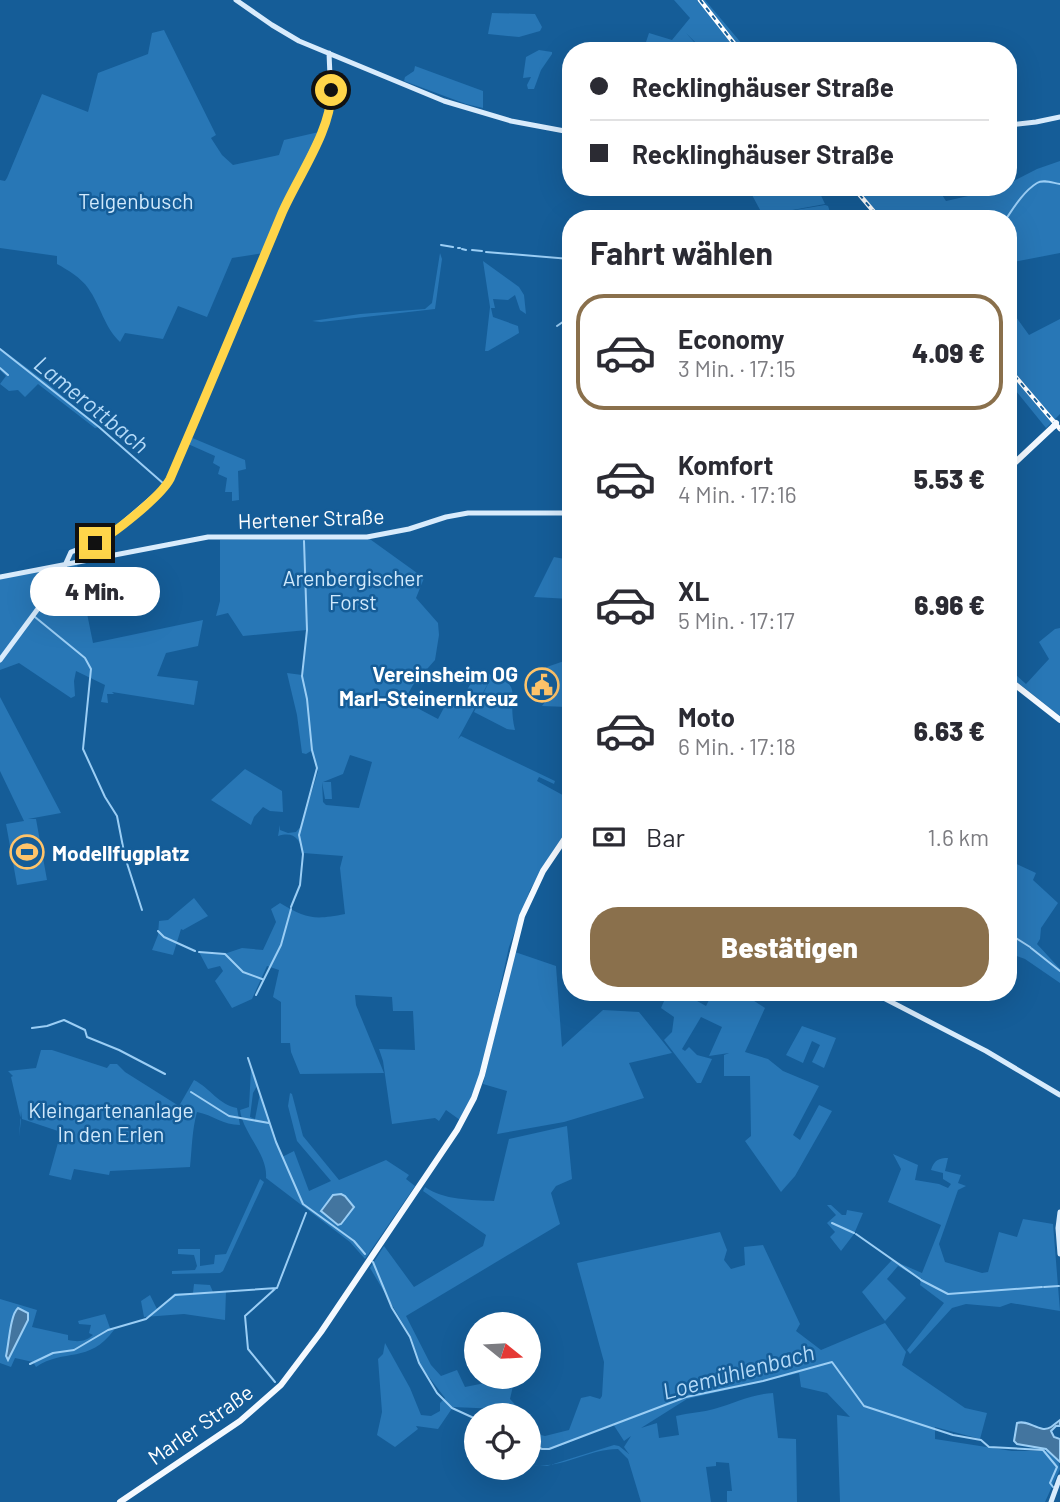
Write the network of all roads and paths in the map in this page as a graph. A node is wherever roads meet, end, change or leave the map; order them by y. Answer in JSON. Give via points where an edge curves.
{"nodes":[{"id":1,"x":236,"y":0,"type":"edge"},
{"id":2,"x":328,"y":53,"type":"junction"},
{"id":3,"x":1060,"y":117,"type":"edge"},
{"id":4,"x":1017,"y":124,"type":"edge"},
{"id":5,"x":562,"y":131,"type":"edge"},
{"id":6,"x":1057,"y":423,"type":"edge"},
{"id":7,"x":1017,"y":461,"type":"edge"},
{"id":8,"x":562,"y":513,"type":"edge"},
{"id":9,"x":65,"y":564,"type":"junction"},
{"id":10,"x":0,"y":577,"type":"edge"},
{"id":11,"x":0,"y":660,"type":"edge"},
{"id":12,"x":1017,"y":688,"type":"edge"},
{"id":13,"x":1060,"y":722,"type":"edge"},
{"id":14,"x":562,"y":845,"type":"edge"},
{"id":15,"x":889,"y":1001,"type":"edge"},
{"id":16,"x":1060,"y":1095,"type":"edge"},
{"id":17,"x":1060,"y":1212,"type":"edge"},
{"id":18,"x":1060,"y":1254,"type":"edge"},
{"id":19,"x":1060,"y":1476,"type":"edge"},
{"id":20,"x":120,"y":1502,"type":"edge"},
{"id":21,"x":1051,"y":1502,"type":"edge"}],
"edges":[{"from":1,"to":2,"type":"street","via":[[289,36]]},
{"from":2,"to":5,"type":"street","via":[[470,109]]},
{"from":2,"to":9,"type":"street","via":[[331,99],[327,120],[289,198],[170,479],[158,495],[103,540],[71,552]]},
{"from":3,"to":4,"type":"street"},
{"from":6,"to":7,"type":"main road"},
{"from":8,"to":9,"type":"street","name":"Hertener Straße","via":[[468,513],[367,537],[190,539]]},
{"from":9,"to":10,"type":"street","name":"Hertener Straße"},
{"from":9,"to":11,"type":"street","via":[[57,583]]},
{"from":12,"to":13,"type":"main road"},
{"from":14,"to":20,"type":"main road","name":"Marler Straße","via":[[522,916],[485,1065],[457,1130],[308,1350],[275,1391],[240,1421]]},
{"from":15,"to":16,"type":"street"},
{"from":17,"to":18,"type":"street"},
{"from":19,"to":21,"type":"street"}]}
